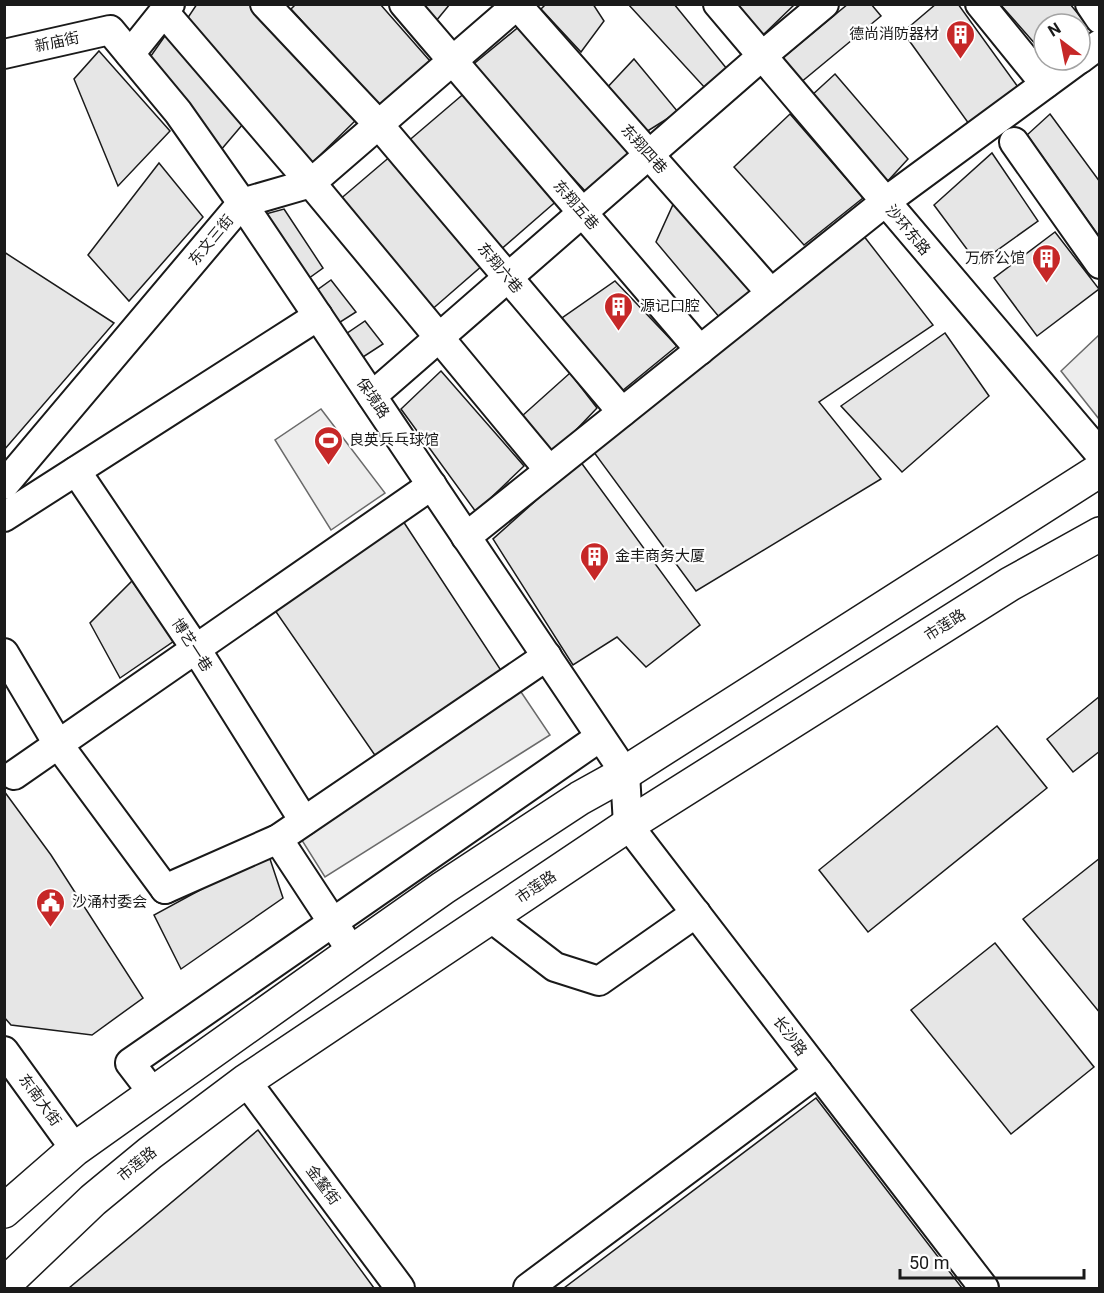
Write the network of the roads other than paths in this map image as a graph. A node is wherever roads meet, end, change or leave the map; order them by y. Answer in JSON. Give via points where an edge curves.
{"nodes":[{"id":1,"x":265,"y":4,"type":"edge"},
{"id":2,"x":404,"y":4,"type":"edge"},
{"id":3,"x":718,"y":4,"type":"edge"},
{"id":4,"x":825,"y":4,"type":"edge"},
{"id":5,"x":980,"y":4,"type":"edge"},
{"id":6,"x":1090,"y":4,"type":"edge"},
{"id":7,"x":518,"y":5,"type":"edge"},
{"id":8,"x":167,"y":8,"type":"edge"},
{"id":9,"x":1100,"y":19,"type":"edge"},
{"id":10,"x":110,"y":30,"type":"joint"},
{"id":11,"x":4,"y":54,"type":"edge"},
{"id":12,"x":130,"y":54,"type":"junction"},
{"id":13,"x":762,"y":56,"type":"junction"},
{"id":14,"x":452,"y":61,"type":"junction"},
{"id":15,"x":1061,"y":72,"type":"edge"},
{"id":16,"x":1045,"y":84,"type":"junction"},
{"id":17,"x":379,"y":125,"type":"junction"},
{"id":18,"x":1014,"y":142,"type":"dead end"},
{"id":19,"x":311,"y":183,"type":"junction"},
{"id":20,"x":885,"y":202,"type":"junction"},
{"id":21,"x":242,"y":203,"type":"junction"},
{"id":22,"x":1100,"y":264,"type":"edge"},
{"id":23,"x":771,"y":292,"type":"junction"},
{"id":24,"x":318,"y":316,"type":"junction"},
{"id":25,"x":700,"y":350,"type":"junction"},
{"id":26,"x":372,"y":396,"type":"junction"},
{"id":27,"x":622,"y":412,"type":"junction"},
{"id":28,"x":1100,"y":454,"type":"edge"},
{"id":29,"x":549,"y":470,"type":"junction"},
{"id":30,"x":1100,"y":470,"type":"edge"},
{"id":31,"x":76,"y":471,"type":"junction"},
{"id":32,"x":4,"y":485,"type":"edge"},
{"id":33,"x":432,"y":485,"type":"junction"},
{"id":34,"x":4,"y":517,"type":"edge"},
{"id":35,"x":1100,"y":534,"type":"edge"},
{"id":36,"x":466,"y":537,"type":"junction"},
{"id":37,"x":196,"y":649,"type":"junction"},
{"id":38,"x":4,"y":653,"type":"edge"},
{"id":39,"x":542,"y":660,"type":"junction"},
{"id":40,"x":600,"y":737,"type":"junction"},
{"id":41,"x":58,"y":744,"type":"junction"},
{"id":42,"x":625,"y":773,"type":"junction"},
{"id":43,"x":14,"y":775,"type":"dead end"},
{"id":44,"x":304,"y":821,"type":"junction"},
{"id":45,"x":628,"y":825,"type":"junction"},
{"id":46,"x":279,"y":839,"type":"junction"},
{"id":47,"x":696,"y":913,"type":"junction"},
{"id":48,"x":490,"y":917,"type":"junction"},
{"id":49,"x":352,"y":952,"type":"junction"},
{"id":50,"x":4,"y":1051,"type":"edge"},
{"id":51,"x":818,"y":1072,"type":"junction"},
{"id":52,"x":246,"y":1081,"type":"junction"},
{"id":53,"x":153,"y":1093,"type":"junction"},
{"id":54,"x":75,"y":1149,"type":"junction"},
{"id":55,"x":4,"y":1211,"type":"edge"},
{"id":56,"x":4,"y":1285,"type":"edge"},
{"id":57,"x":400,"y":1288,"type":"edge"},
{"id":58,"x":528,"y":1288,"type":"edge"},
{"id":59,"x":984,"y":1288,"type":"edge"}],
"edges":[{"from":1,"to":17,"type":"street","name":"东翔六巷"},
{"from":2,"to":14,"type":"street","name":"东翔五巷"},
{"from":3,"to":13,"type":"street","name":"沙环东路"},
{"from":4,"to":13,"type":"street"},
{"from":5,"to":16,"type":"street"},
{"from":6,"to":9,"type":"street"},
{"from":7,"to":14,"type":"street","name":"东文三街"},
{"from":7,"to":23,"type":"street","name":"东翔四巷"},
{"from":8,"to":12,"type":"street"},
{"from":8,"to":19,"type":"street"},
{"from":10,"to":11,"type":"street","name":"新庙街"},
{"from":10,"to":12,"type":"street","name":"保境路"},
{"from":12,"to":21,"type":"street","name":"保境路","via":[[178,112]]},
{"from":13,"to":20,"type":"street","name":"沙环东路"},
{"from":13,"to":26,"type":"street"},
{"from":14,"to":17,"type":"street","name":"东文三街"},
{"from":14,"to":25,"type":"street","name":"东翔五巷"},
{"from":15,"to":16,"type":"street"},
{"from":16,"to":20,"type":"street"},
{"from":17,"to":19,"type":"street","name":"东文三街"},
{"from":17,"to":27,"type":"street","name":"东翔六巷"},
{"from":18,"to":22,"type":"street"},
{"from":19,"to":21,"type":"street","name":"东文三街"},
{"from":19,"to":29,"type":"street"},
{"from":20,"to":23,"type":"street"},
{"from":20,"to":28,"type":"street","name":"沙环东路"},
{"from":21,"to":24,"type":"street","name":"保境路"},
{"from":21,"to":32,"type":"street","name":"东文三街"},
{"from":23,"to":25,"type":"street"},
{"from":24,"to":26,"type":"street","name":"保境路"},
{"from":24,"to":31,"type":"street"},
{"from":25,"to":27,"type":"street"},
{"from":26,"to":33,"type":"street","name":"保境路"},
{"from":27,"to":29,"type":"street"},
{"from":29,"to":36,"type":"street"},
{"from":30,"to":42,"type":"main road"},
{"from":31,"to":34,"type":"street"},
{"from":31,"to":37,"type":"street","name":"博艺一巷"},
{"from":33,"to":36,"type":"street","name":"保境路"},
{"from":33,"to":37,"type":"street"},
{"from":35,"to":45,"type":"main road","name":"市莲路","via":[[1010,584]]},
{"from":36,"to":39,"type":"street","name":"保境路"},
{"from":37,"to":41,"type":"street"},
{"from":37,"to":44,"type":"street","name":"博艺一巷"},
{"from":38,"to":41,"type":"street"},
{"from":39,"to":40,"type":"street","name":"保境路"},
{"from":39,"to":44,"type":"street"},
{"from":39,"to":46,"type":"street"},
{"from":40,"to":42,"type":"street","name":"保境路"},
{"from":40,"to":53,"type":"street","via":[[130,1063]]},
{"from":41,"to":43,"type":"street"},
{"from":41,"to":46,"type":"street","via":[[165,889]]},
{"from":42,"to":45,"type":"street"},
{"from":42,"to":49,"type":"main road","via":[[580,798]]},
{"from":44,"to":46,"type":"street"},
{"from":45,"to":47,"type":"street","name":"长沙路"},
{"from":45,"to":48,"type":"main road","name":"市莲路"},
{"from":46,"to":49,"type":"street"},
{"from":47,"to":48,"type":"street","via":[[598,981],[555,967]]},
{"from":47,"to":51,"type":"street","name":"长沙路"},
{"from":48,"to":52,"type":"main road","name":"市莲路"},
{"from":49,"to":53,"type":"main road"},
{"from":50,"to":54,"type":"street","name":"东南大街"},
{"from":51,"to":58,"type":"street"},
{"from":51,"to":59,"type":"street","name":"长沙路"},
{"from":52,"to":56,"type":"main road","name":"市莲路","via":[[93,1200]]},
{"from":52,"to":57,"type":"street","name":"金鳌街"},
{"from":53,"to":54,"type":"main road"},
{"from":54,"to":55,"type":"main road"}]}
